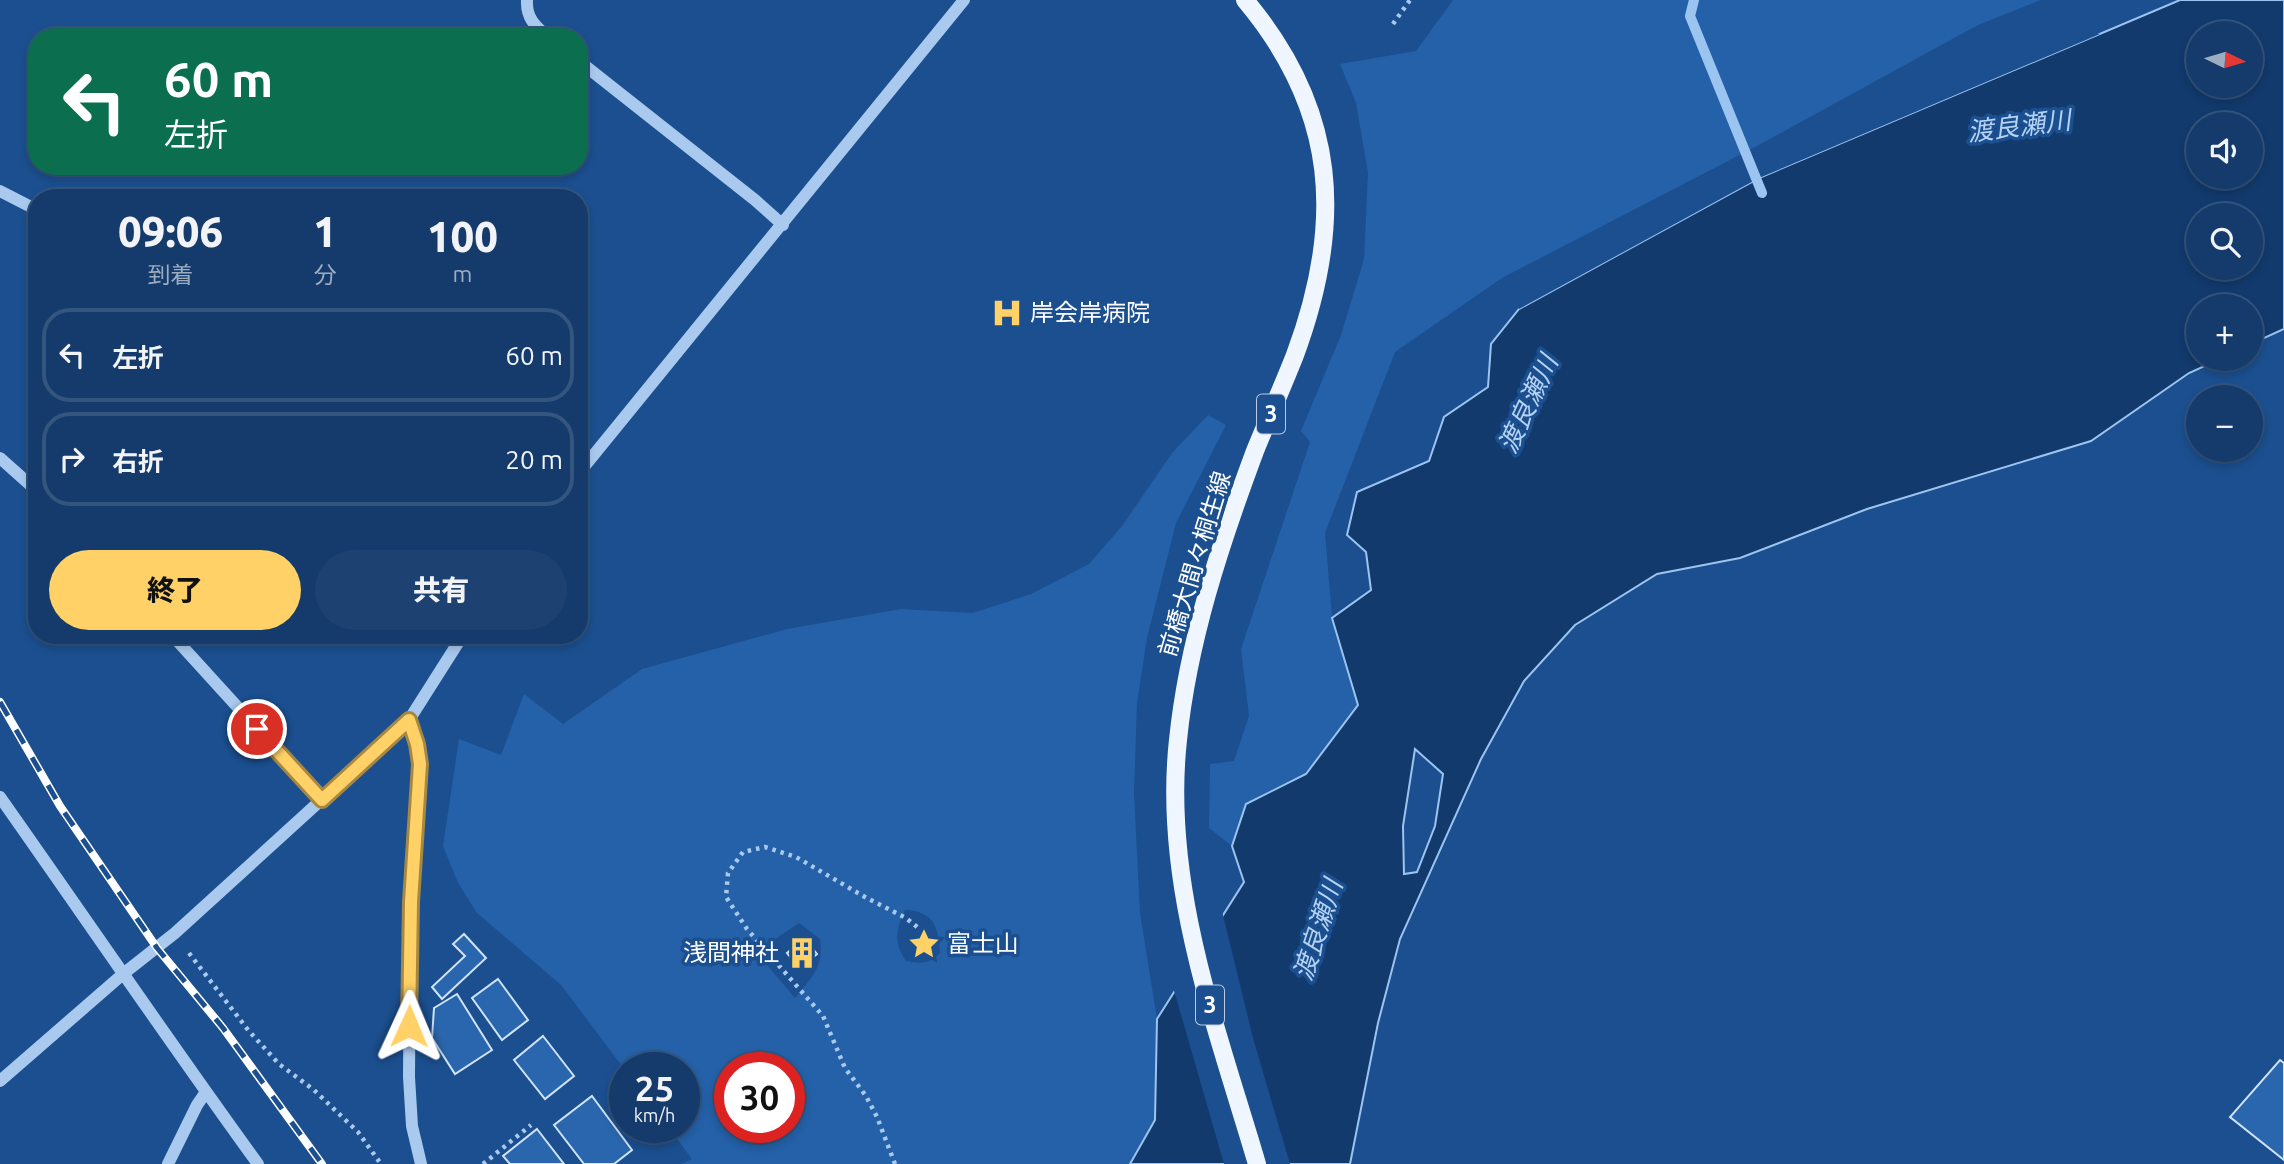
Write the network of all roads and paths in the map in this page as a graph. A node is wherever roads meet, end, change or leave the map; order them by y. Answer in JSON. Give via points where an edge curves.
{"nodes":[{"id":1,"x":527,"y":0,"type":"edge"},
{"id":2,"x":964,"y":0,"type":"edge"},
{"id":3,"x":1245,"y":0,"type":"edge"},
{"id":4,"x":1410,"y":0,"type":"edge"},
{"id":5,"x":1393,"y":24,"type":"dead end"},
{"id":6,"x":537,"y":28,"type":"edge"},
{"id":7,"x":588,"y":68,"type":"edge"},
{"id":8,"x":0,"y":191,"type":"edge"},
{"id":9,"x":28,"y":205,"type":"edge"},
{"id":10,"x":783,"y":225,"type":"junction"},
{"id":11,"x":0,"y":458,"type":"edge"},
{"id":12,"x":588,"y":462,"type":"edge"},
{"id":13,"x":28,"y":483,"type":"edge"},
{"id":14,"x":180,"y":644,"type":"edge"},
{"id":15,"x":457,"y":644,"type":"edge"},
{"id":16,"x":409,"y":720,"type":"junction"},
{"id":17,"x":0,"y":797,"type":"edge"},
{"id":18,"x":322,"y":800,"type":"junction"},
{"id":19,"x":924,"y":944,"type":"dead end"},
{"id":20,"x":189,"y":953,"type":"dead end"},
{"id":21,"x":123,"y":974,"type":"junction"},
{"id":22,"x":0,"y":1081,"type":"edge"},
{"id":23,"x":206,"y":1093,"type":"junction"},
{"id":24,"x":531,"y":1125,"type":"dead end"},
{"id":25,"x":379,"y":1163,"type":"edge"},
{"id":26,"x":169,"y":1164,"type":"edge"},
{"id":27,"x":258,"y":1164,"type":"edge"},
{"id":28,"x":421,"y":1164,"type":"edge"},
{"id":29,"x":483,"y":1164,"type":"edge"},
{"id":30,"x":895,"y":1164,"type":"edge"},
{"id":31,"x":1257,"y":1164,"type":"edge"}],
"edges":[{"from":1,"to":6,"type":"street","via":[[527,14]]},
{"from":2,"to":10,"type":"street"},
{"from":3,"to":31,"type":"main road","name":"前橋大間々桐生線","number":"3","via":[[1268,27],[1309,107],[1326,182],[1321,261],[1299,342],[1255,452],[1200,619],[1177,742],[1177,842],[1198,957]]},
{"from":4,"to":5,"type":"path"},
{"from":7,"to":10,"type":"street"},
{"from":8,"to":9,"type":"street"},
{"from":10,"to":12,"type":"street"},
{"from":11,"to":13,"type":"street"},
{"from":14,"to":18,"type":"street"},
{"from":15,"to":16,"type":"street"},
{"from":16,"to":18,"type":"street"},
{"from":16,"to":28,"type":"street","via":[[420,764],[410,942],[409,1077],[412,1126]]},
{"from":17,"to":21,"type":"street"},
{"from":18,"to":21,"type":"street"},
{"from":19,"to":30,"type":"path","via":[[922,931],[906,918],[796,857],[765,847],[743,852],[728,873],[726,897],[747,929],[823,1016],[845,1068],[877,1117]]},
{"from":20,"to":25,"type":"path","via":[[271,1056],[358,1132]]},
{"from":21,"to":22,"type":"street"},
{"from":21,"to":23,"type":"street"},
{"from":23,"to":26,"type":"street"},
{"from":23,"to":27,"type":"street"},
{"from":24,"to":29,"type":"path"}]}
